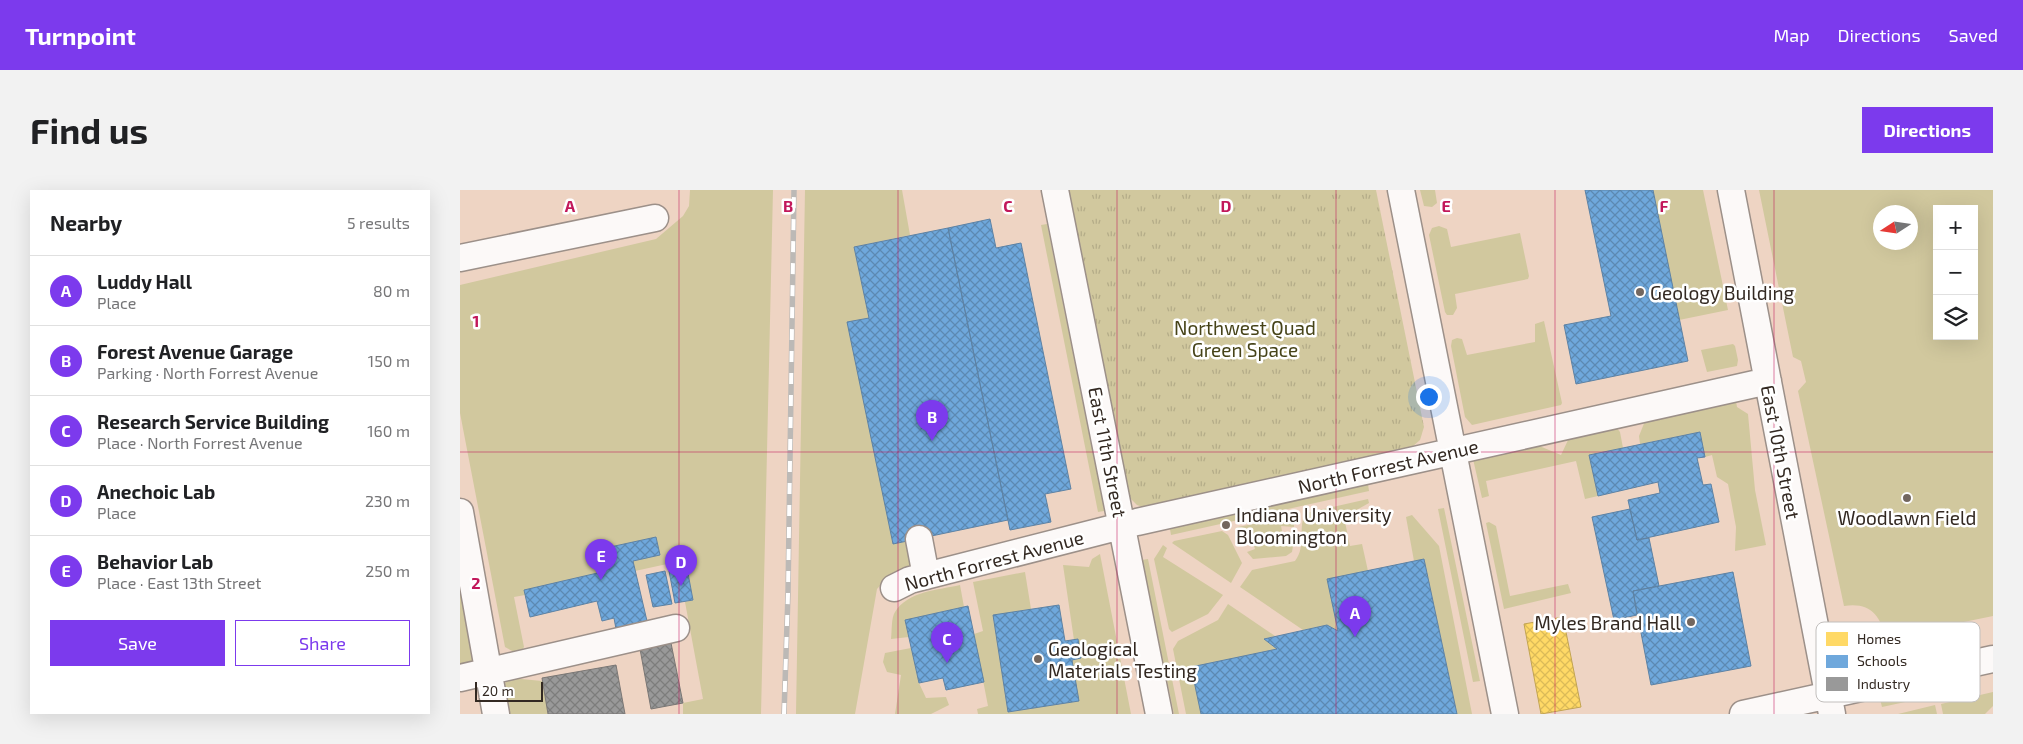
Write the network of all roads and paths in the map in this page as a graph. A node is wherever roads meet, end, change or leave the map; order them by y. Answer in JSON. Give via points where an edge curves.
{"nodes":[{"id":1,"x":1055,"y":190,"type":"edge"},
{"id":2,"x":1401,"y":190,"type":"edge"},
{"id":3,"x":1732,"y":190,"type":"edge"},
{"id":4,"x":655,"y":218,"type":"dead end"},
{"id":5,"x":460,"y":258,"type":"edge"},
{"id":6,"x":1768,"y":381,"type":"junction"},
{"id":7,"x":1453,"y":451,"type":"junction"},
{"id":8,"x":460,"y":512,"type":"edge"},
{"id":9,"x":1122,"y":526,"type":"junction"},
{"id":10,"x":919,"y":539,"type":"dead end"},
{"id":11,"x":926,"y":576,"type":"junction"},
{"id":12,"x":894,"y":588,"type":"dead end"},
{"id":13,"x":676,"y":628,"type":"dead end"},
{"id":14,"x":1816,"y":631,"type":"edge"},
{"id":15,"x":1993,"y":659,"type":"edge"},
{"id":16,"x":1980,"y":663,"type":"edge"},
{"id":17,"x":489,"y":672,"type":"junction"},
{"id":18,"x":460,"y":678,"type":"edge"},
{"id":19,"x":1830,"y":704,"type":"edge"},
{"id":20,"x":496,"y":714,"type":"edge"},
{"id":21,"x":1159,"y":714,"type":"edge"},
{"id":22,"x":1505,"y":714,"type":"edge"},
{"id":23,"x":1743,"y":714,"type":"edge"}],
"edges":[{"from":1,"to":9,"type":"street","name":"East 11th Street"},
{"from":2,"to":7,"type":"street"},
{"from":3,"to":6,"type":"street","name":"East 10th Street"},
{"from":4,"to":5,"type":"street"},
{"from":6,"to":7,"type":"street","name":"North Forrest Avenue"},
{"from":6,"to":14,"type":"street","name":"East 10th Street"},
{"from":7,"to":9,"type":"street","name":"North Forrest Avenue"},
{"from":7,"to":22,"type":"street"},
{"from":8,"to":17,"type":"street"},
{"from":9,"to":11,"type":"street","name":"North Forrest Avenue"},
{"from":9,"to":21,"type":"street","name":"East 11th Street"},
{"from":10,"to":11,"type":"street"},
{"from":11,"to":12,"type":"street","name":"North Forrest Avenue"},
{"from":13,"to":17,"type":"street"},
{"from":15,"to":16,"type":"street"},
{"from":17,"to":18,"type":"street"},
{"from":17,"to":20,"type":"street"},
{"from":19,"to":23,"type":"street"}]}
